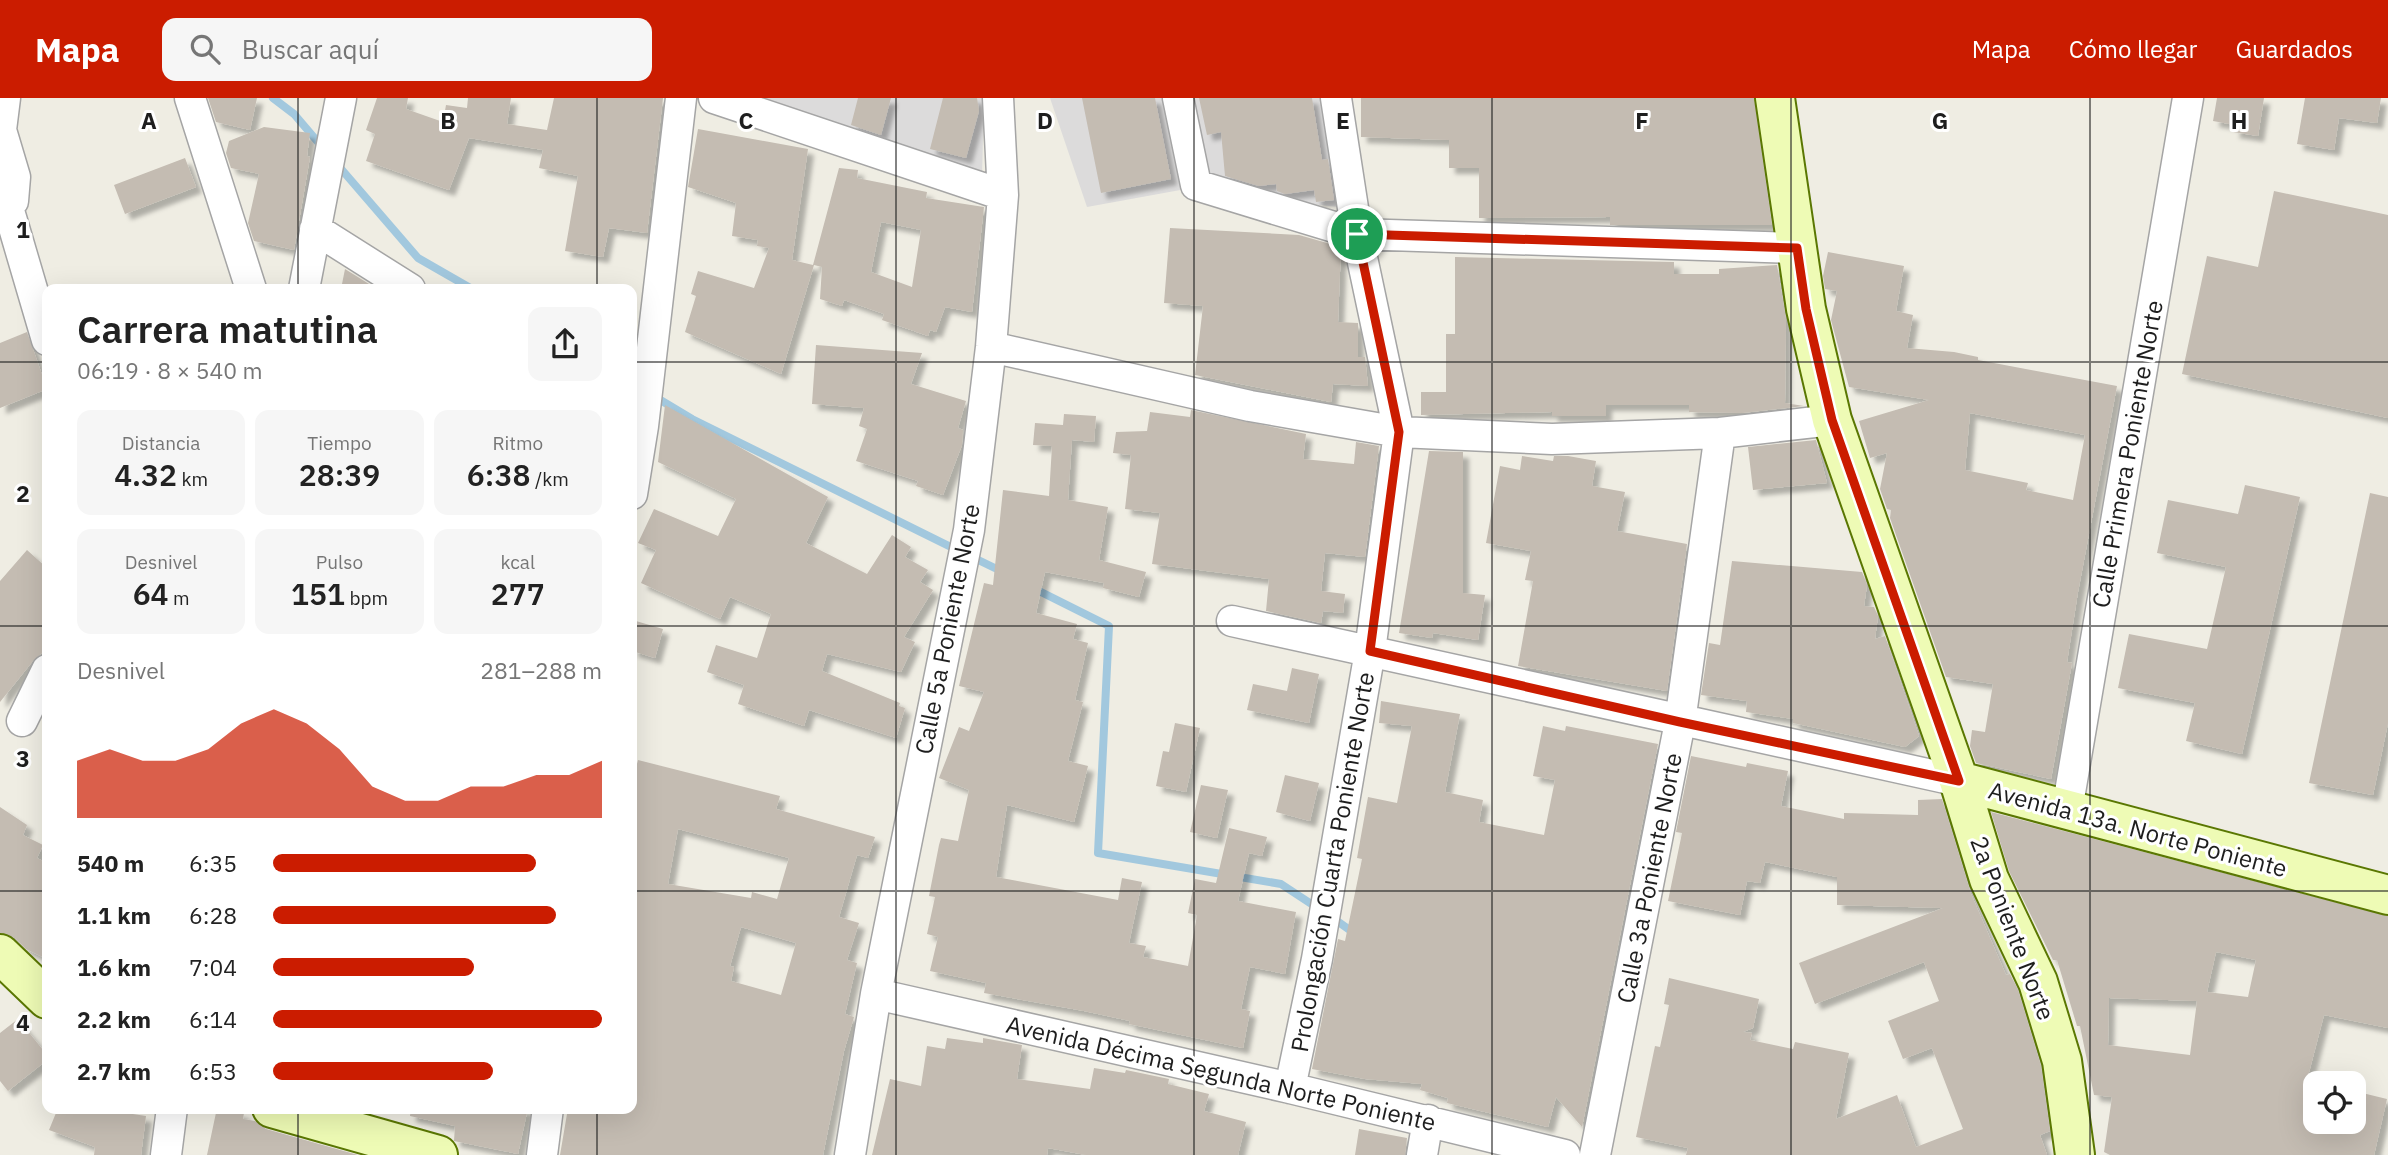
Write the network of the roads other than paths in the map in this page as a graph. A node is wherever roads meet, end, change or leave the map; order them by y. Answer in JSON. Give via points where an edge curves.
{"nodes":[{"id":1,"x":5,"y":98,"type":"edge"},
{"id":2,"x":190,"y":98,"type":"edge"},
{"id":3,"x":681,"y":98,"type":"edge"},
{"id":4,"x":714,"y":98,"type":"edge"},
{"id":5,"x":998,"y":98,"type":"edge"},
{"id":6,"x":1178,"y":98,"type":"edge"},
{"id":7,"x":1336,"y":98,"type":"edge"},
{"id":8,"x":1775,"y":98,"type":"edge"},
{"id":9,"x":2188,"y":98,"type":"edge"},
{"id":10,"x":337,"y":112,"type":"edge"},
{"id":11,"x":1003,"y":195,"type":"junction"},
{"id":12,"x":3,"y":204,"type":"edge"},
{"id":13,"x":318,"y":219,"type":"junction"},
{"id":14,"x":1357,"y":234,"type":"junction"},
{"id":15,"x":1797,"y":248,"type":"junction"},
{"id":16,"x":249,"y":284,"type":"edge"},
{"id":17,"x":305,"y":284,"type":"edge"},
{"id":18,"x":403,"y":284,"type":"edge"},
{"id":19,"x":42,"y":325,"type":"edge"},
{"id":20,"x":991,"y":346,"type":"junction"},
{"id":21,"x":1832,"y":420,"type":"junction"},
{"id":22,"x":1399,"y":432,"type":"junction"},
{"id":23,"x":1720,"y":433,"type":"junction"},
{"id":24,"x":637,"y":463,"type":"edge"},
{"id":25,"x":1232,"y":621,"type":"dead end"},
{"id":26,"x":1370,"y":651,"type":"junction"},
{"id":27,"x":42,"y":680,"type":"edge"},
{"id":28,"x":22,"y":721,"type":"dead end"},
{"id":29,"x":1680,"y":722,"type":"junction"},
{"id":30,"x":1959,"y":781,"type":"junction"},
{"id":31,"x":2067,"y":810,"type":"junction"},
{"id":32,"x":2388,"y":895,"type":"edge"},
{"id":33,"x":2,"y":962,"type":"edge"},
{"id":34,"x":876,"y":994,"type":"junction"},
{"id":35,"x":42,"y":995,"type":"edge"},
{"id":36,"x":1290,"y":1088,"type":"junction"},
{"id":37,"x":171,"y":1114,"type":"edge"},
{"id":38,"x":293,"y":1114,"type":"edge"},
{"id":39,"x":547,"y":1114,"type":"edge"},
{"id":40,"x":1428,"y":1120,"type":"junction"},
{"id":41,"x":166,"y":1155,"type":"edge"},
{"id":42,"x":438,"y":1155,"type":"edge"},
{"id":43,"x":542,"y":1155,"type":"edge"},
{"id":44,"x":850,"y":1155,"type":"edge"},
{"id":45,"x":1422,"y":1155,"type":"edge"},
{"id":46,"x":1565,"y":1155,"type":"edge"},
{"id":47,"x":1595,"y":1155,"type":"edge"},
{"id":48,"x":2075,"y":1155,"type":"edge"}],
"edges":[{"from":1,"to":12,"type":"street","via":[[1,130],[15,177],[13,201]]},
{"from":2,"to":16,"type":"street"},
{"from":3,"to":24,"type":"street"},
{"from":4,"to":11,"type":"street"},
{"from":5,"to":11,"type":"street","name":"Calle 5a Poniente Norte"},
{"from":6,"to":14,"type":"street","via":[[1196,185]]},
{"from":7,"to":14,"type":"street","name":"Prolongación Cuarta Poniente Norte"},
{"from":8,"to":15,"type":"street","name":"2a Poniente Norte"},
{"from":9,"to":31,"type":"street","name":"Calle Primera Poniente Norte"},
{"from":10,"to":13,"type":"street"},
{"from":11,"to":20,"type":"street","name":"Calle 5a Poniente Norte"},
{"from":12,"to":19,"type":"street"},
{"from":13,"to":17,"type":"street"},
{"from":13,"to":18,"type":"street"},
{"from":14,"to":15,"type":"street"},
{"from":14,"to":22,"type":"street","name":"Prolongación Cuarta Poniente Norte"},
{"from":15,"to":21,"type":"street","name":"2a Poniente Norte"},
{"from":20,"to":22,"type":"street","via":[[1250,406]]},
{"from":20,"to":34,"type":"street","name":"Calle 5a Poniente Norte","via":[[969,530]]},
{"from":21,"to":23,"type":"street"},
{"from":21,"to":30,"type":"street","name":"2a Poniente Norte"},
{"from":22,"to":23,"type":"street","via":[[1552,439]]},
{"from":22,"to":26,"type":"street","name":"Prolongación Cuarta Poniente Norte"},
{"from":23,"to":29,"type":"street","name":"Calle 3a Poniente Norte"},
{"from":25,"to":26,"type":"street","name":"Avenida 13a. Norte Poniente"},
{"from":26,"to":29,"type":"street","name":"Avenida 13a. Norte Poniente"},
{"from":26,"to":36,"type":"street","name":"Prolongación Cuarta Poniente Norte"},
{"from":27,"to":28,"type":"street"},
{"from":29,"to":30,"type":"street","name":"Avenida 13a. Norte Poniente"},
{"from":29,"to":47,"type":"street","name":"Calle 3a Poniente Norte"},
{"from":30,"to":31,"type":"street","name":"Avenida 13a. Norte Poniente"},
{"from":30,"to":48,"type":"street","name":"2a Poniente Norte","via":[[1989,879],[2038,982],[2062,1060]]},
{"from":31,"to":32,"type":"street","name":"Avenida 13a. Norte Poniente"},
{"from":33,"to":35,"type":"street"},
{"from":34,"to":36,"type":"street","name":"Avenida Décima Segunda Norte Poniente"},
{"from":34,"to":44,"type":"street","name":"Calle 5a Poniente Norte"},
{"from":36,"to":40,"type":"street","name":"Avenida Décima Segunda Norte Poniente"},
{"from":37,"to":41,"type":"street"},
{"from":38,"to":42,"type":"street"},
{"from":39,"to":43,"type":"street"},
{"from":40,"to":45,"type":"street"},
{"from":40,"to":46,"type":"street","name":"Avenida Décima Segunda Norte Poniente"}]}
